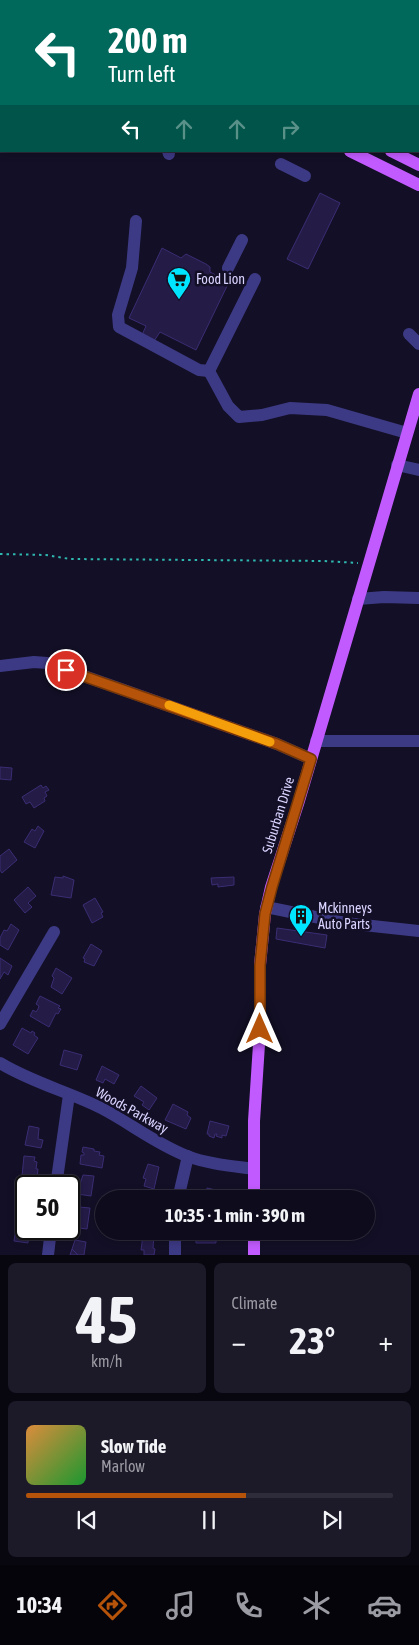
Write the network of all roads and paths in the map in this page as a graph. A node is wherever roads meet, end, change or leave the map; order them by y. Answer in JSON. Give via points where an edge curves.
{"nodes":[{"id":1,"x":352,"y":152,"type":"edge"},
{"id":2,"x":393,"y":152,"type":"edge"},
{"id":3,"x":281,"y":164,"type":"dead end"},
{"id":4,"x":419,"y":165,"type":"edge"},
{"id":5,"x":305,"y":176,"type":"dead end"},
{"id":6,"x":419,"y":185,"type":"edge"},
{"id":7,"x":136,"y":222,"type":"dead end"},
{"id":8,"x":242,"y":240,"type":"dead end"},
{"id":9,"x":228,"y":268,"type":"dead end"},
{"id":10,"x":255,"y":279,"type":"dead end"},
{"id":11,"x":419,"y":332,"type":"edge"},
{"id":12,"x":419,"y":344,"type":"edge"},
{"id":13,"x":210,"y":371,"type":"junction"},
{"id":14,"x":419,"y":394,"type":"edge"},
{"id":15,"x":407,"y":433,"type":"junction"},
{"id":16,"x":397,"y":465,"type":"junction"},
{"id":17,"x":419,"y":470,"type":"edge"},
{"id":18,"x":0,"y":554,"type":"edge"},
{"id":19,"x":368,"y":564,"type":"junction"},
{"id":20,"x":419,"y":598,"type":"edge"},
{"id":21,"x":358,"y":599,"type":"junction"},
{"id":22,"x":0,"y":666,"type":"edge"},
{"id":23,"x":419,"y":741,"type":"edge"},
{"id":24,"x":316,"y":742,"type":"junction"},
{"id":25,"x":311,"y":759,"type":"junction"},
{"id":26,"x":266,"y":907,"type":"junction"},
{"id":27,"x":419,"y":931,"type":"edge"},
{"id":28,"x":54,"y":932,"type":"dead end"},
{"id":29,"x":0,"y":1024,"type":"edge"},
{"id":30,"x":0,"y":1063,"type":"edge"},
{"id":31,"x":69,"y":1095,"type":"junction"},
{"id":32,"x":188,"y":1156,"type":"junction"},
{"id":33,"x":254,"y":1169,"type":"junction"},
{"id":34,"x":58,"y":1175,"type":"edge"},
{"id":35,"x":180,"y":1190,"type":"edge"},
{"id":36,"x":254,"y":1190,"type":"edge"},
{"id":37,"x":50,"y":1240,"type":"edge"},
{"id":38,"x":175,"y":1240,"type":"edge"},
{"id":39,"x":254,"y":1240,"type":"edge"},
{"id":40,"x":48,"y":1255,"type":"edge"},
{"id":41,"x":175,"y":1255,"type":"edge"},
{"id":42,"x":254,"y":1255,"type":"edge"}],
"edges":[{"from":1,"to":6,"type":"main road"},
{"from":2,"to":4,"type":"main road"},
{"from":3,"to":5,"type":"street"},
{"from":7,"to":13,"type":"street","via":[[132,268],[118,314],[119,327],[199,370]]},
{"from":8,"to":9,"type":"street"},
{"from":10,"to":13,"type":"street"},
{"from":11,"to":12,"type":"street","via":[[409,334]]},
{"from":13,"to":15,"type":"street","via":[[228,406],[239,418],[290,408],[327,410]]},
{"from":14,"to":15,"type":"main road","name":"Suburban Drive"},
{"from":15,"to":16,"type":"main road","name":"Suburban Drive"},
{"from":16,"to":17,"type":"street"},
{"from":16,"to":19,"type":"main road","name":"Suburban Drive"},
{"from":18,"to":19,"type":"path","via":[[70,559]]},
{"from":19,"to":21,"type":"main road","name":"Suburban Drive"},
{"from":20,"to":21,"type":"street","via":[[384,596]]},
{"from":21,"to":24,"type":"main road","name":"Suburban Drive"},
{"from":22,"to":25,"type":"street","via":[[47,663]]},
{"from":23,"to":24,"type":"street"},
{"from":24,"to":25,"type":"main road","name":"Suburban Drive"},
{"from":25,"to":26,"type":"main road","name":"Suburban Drive"},
{"from":26,"to":27,"type":"street","via":[[345,923]]},
{"from":26,"to":33,"type":"main road","name":"Suburban Drive","via":[[260,965]]},
{"from":28,"to":29,"type":"street"},
{"from":30,"to":31,"type":"street","name":"Woods Parkway"},
{"from":31,"to":32,"type":"street","name":"Woods Parkway","via":[[102,1108]]},
{"from":31,"to":34,"type":"street"},
{"from":32,"to":33,"type":"street","name":"Woods Parkway"},
{"from":32,"to":35,"type":"street"},
{"from":33,"to":36,"type":"main road","name":"Suburban Drive"},
{"from":37,"to":40,"type":"street"},
{"from":38,"to":41,"type":"street"},
{"from":39,"to":42,"type":"main road"}]}
